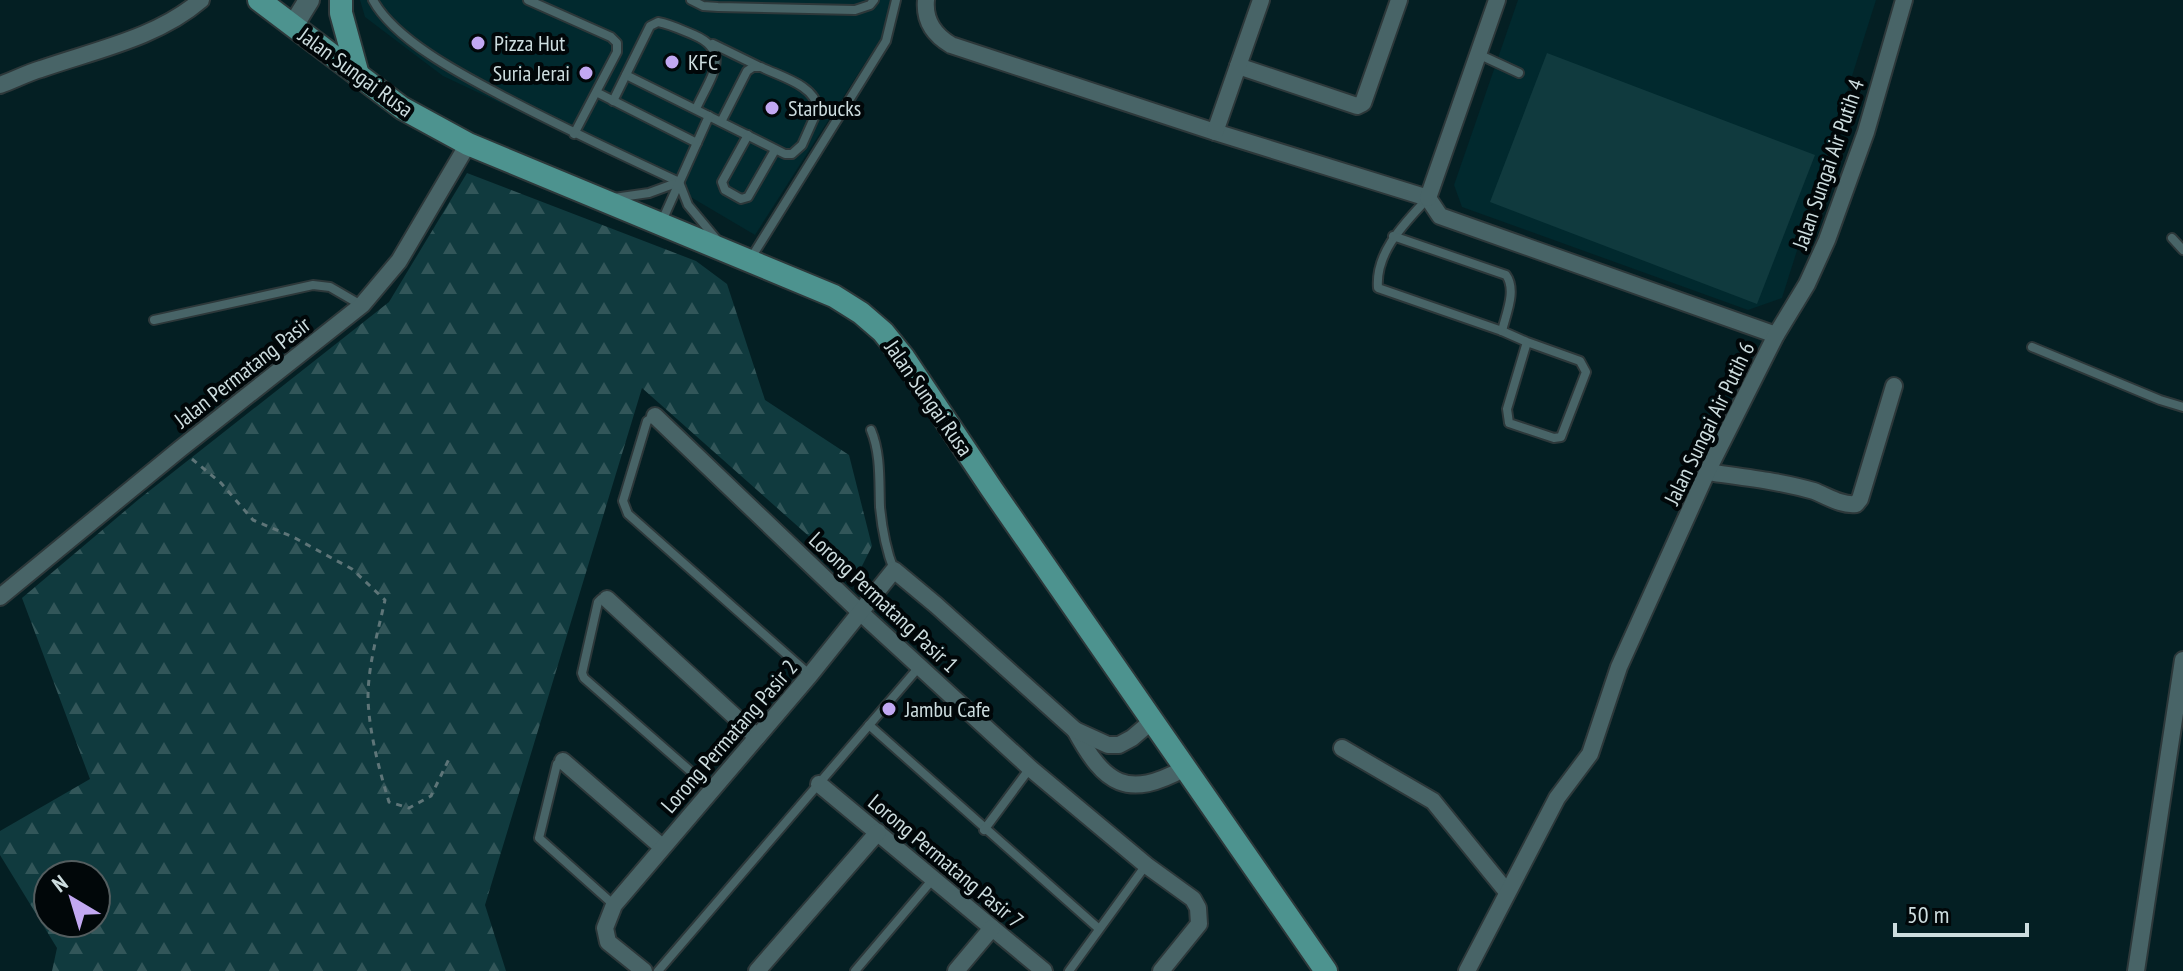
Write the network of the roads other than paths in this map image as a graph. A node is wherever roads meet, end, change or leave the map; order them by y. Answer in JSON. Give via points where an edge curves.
{"nodes":[{"id":1,"x":201,"y":0,"type":"edge"},
{"id":2,"x":309,"y":0,"type":"edge"},
{"id":3,"x":341,"y":0,"type":"edge"},
{"id":4,"x":373,"y":0,"type":"edge"},
{"id":5,"x":528,"y":0,"type":"edge"},
{"id":6,"x":691,"y":0,"type":"edge"},
{"id":7,"x":874,"y":0,"type":"edge"},
{"id":8,"x":896,"y":0,"type":"edge"},
{"id":9,"x":1261,"y":0,"type":"edge"},
{"id":10,"x":1399,"y":0,"type":"edge"},
{"id":11,"x":1497,"y":0,"type":"edge"},
{"id":12,"x":1904,"y":0,"type":"edge"},
{"id":13,"x":925,"y":1,"type":"edge"},
{"id":14,"x":271,"y":4,"type":"edge"},
{"id":15,"x":293,"y":26,"type":"junction"},
{"id":16,"x":709,"y":41,"type":"junction"},
{"id":17,"x":1478,"y":54,"type":"junction"},
{"id":18,"x":1238,"y":66,"type":"junction"},
{"id":19,"x":761,"y":67,"type":"junction"},
{"id":20,"x":1519,"y":73,"type":"dead end"},
{"id":21,"x":358,"y":75,"type":"junction"},
{"id":22,"x":626,"y":75,"type":"junction"},
{"id":23,"x":0,"y":85,"type":"edge"},
{"id":24,"x":598,"y":93,"type":"junction"},
{"id":25,"x":613,"y":101,"type":"junction"},
{"id":26,"x":696,"y":109,"type":"junction"},
{"id":27,"x":709,"y":116,"type":"junction"},
{"id":28,"x":721,"y":122,"type":"junction"},
{"id":29,"x":1215,"y":132,"type":"junction"},
{"id":30,"x":574,"y":134,"type":"junction"},
{"id":31,"x":748,"y":135,"type":"junction"},
{"id":32,"x":697,"y":143,"type":"junction"},
{"id":33,"x":468,"y":144,"type":"junction"},
{"id":34,"x":775,"y":150,"type":"junction"},
{"id":35,"x":679,"y":182,"type":"junction"},
{"id":36,"x":1428,"y":198,"type":"junction"},
{"id":37,"x":601,"y":200,"type":"junction"},
{"id":38,"x":660,"y":225,"type":"junction"},
{"id":39,"x":1393,"y":236,"type":"junction"},
{"id":40,"x":2172,"y":238,"type":"dead end"},
{"id":41,"x":2183,"y":250,"type":"edge"},
{"id":42,"x":727,"y":253,"type":"junction"},
{"id":43,"x":749,"y":262,"type":"junction"},
{"id":44,"x":362,"y":305,"type":"junction"},
{"id":45,"x":154,"y":320,"type":"dead end"},
{"id":46,"x":1502,"y":331,"type":"junction"},
{"id":47,"x":1776,"y":335,"type":"junction"},
{"id":48,"x":1527,"y":342,"type":"junction"},
{"id":49,"x":2032,"y":347,"type":"dead end"},
{"id":50,"x":1894,"y":386,"type":"dead end"},
{"id":51,"x":2183,"y":407,"type":"edge"},
{"id":52,"x":655,"y":416,"type":"joint"},
{"id":53,"x":871,"y":430,"type":"dead end"},
{"id":54,"x":1707,"y":472,"type":"junction"},
{"id":55,"x":894,"y":570,"type":"junction"},
{"id":56,"x":0,"y":597,"type":"edge"},
{"id":57,"x":607,"y":599,"type":"joint"},
{"id":58,"x":861,"y":613,"type":"junction"},
{"id":59,"x":2183,"y":660,"type":"edge"},
{"id":60,"x":919,"y":667,"type":"junction"},
{"id":61,"x":810,"y":675,"type":"junction"},
{"id":62,"x":1152,"y":721,"type":"junction"},
{"id":63,"x":869,"y":725,"type":"junction"},
{"id":64,"x":1075,"y":730,"type":"junction"},
{"id":65,"x":757,"y":737,"type":"junction"},
{"id":66,"x":1342,"y":748,"type":"dead end"},
{"id":67,"x":563,"y":761,"type":"joint"},
{"id":68,"x":1030,"y":768,"type":"junction"},
{"id":69,"x":1185,"y":768,"type":"junction"},
{"id":70,"x":819,"y":784,"type":"junction"},
{"id":71,"x":712,"y":790,"type":"junction"},
{"id":72,"x":984,"y":830,"type":"junction"},
{"id":73,"x":878,"y":832,"type":"junction"},
{"id":74,"x":662,"y":847,"type":"junction"},
{"id":75,"x":1146,"y":865,"type":"junction"},
{"id":76,"x":933,"y":879,"type":"junction"},
{"id":77,"x":1507,"y":892,"type":"junction"},
{"id":78,"x":614,"y":905,"type":"junction"},
{"id":79,"x":992,"y":928,"type":"junction"},
{"id":80,"x":1098,"y":928,"type":"junction"},
{"id":81,"x":644,"y":971,"type":"edge"},
{"id":82,"x":658,"y":971,"type":"edge"},
{"id":83,"x":757,"y":971,"type":"edge"},
{"id":84,"x":855,"y":971,"type":"edge"},
{"id":85,"x":956,"y":971,"type":"edge"},
{"id":86,"x":1044,"y":971,"type":"edge"},
{"id":87,"x":1069,"y":971,"type":"edge"},
{"id":88,"x":1161,"y":971,"type":"edge"},
{"id":89,"x":1326,"y":971,"type":"edge"},
{"id":90,"x":1467,"y":971,"type":"edge"},
{"id":91,"x":2136,"y":971,"type":"edge"}],
"edges":[{"from":1,"to":23,"type":"street","via":[[174,20]]},
{"from":2,"to":15,"type":"street"},
{"from":3,"to":21,"type":"main road"},
{"from":4,"to":30,"type":"lane","via":[[438,62]]},
{"from":5,"to":24,"type":"lane","via":[[617,43]]},
{"from":6,"to":7,"type":"lane","via":[[718,7],[855,10]]},
{"from":8,"to":43,"type":"lane","via":[[886,41]]},
{"from":9,"to":18,"type":"street"},
{"from":10,"to":18,"type":"street","via":[[1363,103],[1357,106]]},
{"from":11,"to":17,"type":"street"},
{"from":12,"to":47,"type":"street","name":"Jalan Sungai Air Putih 4","via":[[1866,132],[1827,240]]},
{"from":13,"to":29,"type":"street","via":[[931,27],[951,45]]},
{"from":14,"to":15,"type":"main road","name":"Jalan Sungai Rusa"},
{"from":15,"to":21,"type":"main road","name":"Jalan Sungai Rusa"},
{"from":16,"to":19,"type":"lane"},
{"from":16,"to":22,"type":"lane","via":[[658,22],[650,26]]},
{"from":16,"to":26,"type":"lane","via":[[717,57]]},
{"from":17,"to":20,"type":"lane"},
{"from":17,"to":36,"type":"street"},
{"from":18,"to":29,"type":"street"},
{"from":19,"to":28,"type":"lane","via":[[747,71]]},
{"from":19,"to":34,"type":"lane","via":[[811,92],[818,103],[802,145],[792,154]]},
{"from":21,"to":33,"type":"main road","name":"Jalan Sungai Rusa","via":[[402,108]]},
{"from":22,"to":25,"type":"lane"},
{"from":22,"to":26,"type":"lane"},
{"from":24,"to":25,"type":"lane"},
{"from":24,"to":30,"type":"lane"},
{"from":25,"to":32,"type":"lane"},
{"from":26,"to":27,"type":"lane"},
{"from":27,"to":28,"type":"lane"},
{"from":27,"to":32,"type":"lane"},
{"from":28,"to":31,"type":"lane"},
{"from":29,"to":36,"type":"street"},
{"from":30,"to":35,"type":"lane"},
{"from":31,"to":34,"type":"lane"},
{"from":31,"to":34,"type":"lane","via":[[722,182],[741,199],[748,197]]},
{"from":32,"to":35,"type":"lane"},
{"from":33,"to":37,"type":"main road","name":"Jalan Sungai Rusa"},
{"from":33,"to":44,"type":"street","name":"Jalan Permatang Pasir","via":[[399,261]]},
{"from":35,"to":37,"type":"lane"},
{"from":35,"to":38,"type":"lane"},
{"from":35,"to":42,"type":"lane","via":[[688,205]]},
{"from":36,"to":39,"type":"lane"},
{"from":36,"to":47,"type":"street","name":"Jalan Sungai Air Putih 6","via":[[1440,216]]},
{"from":37,"to":38,"type":"main road","name":"Jalan Sungai Rusa"},
{"from":38,"to":42,"type":"main road","name":"Jalan Sungai Rusa"},
{"from":39,"to":46,"type":"lane","via":[[1506,275],[1512,289]]},
{"from":39,"to":46,"type":"lane","via":[[1378,276],[1381,291]]},
{"from":40,"to":41,"type":"lane"},
{"from":42,"to":43,"type":"main road","name":"Jalan Sungai Rusa"},
{"from":43,"to":62,"type":"main road","name":"Jalan Sungai Rusa","via":[[834,296],[883,332]]},
{"from":44,"to":45,"type":"lane","via":[[330,287],[313,285]]},
{"from":44,"to":56,"type":"street","name":"Jalan Permatang Pasir"},
{"from":46,"to":48,"type":"lane"},
{"from":47,"to":54,"type":"street","name":"Jalan Sungai Air Putih 6"},
{"from":48,"to":48,"type":"lane","via":[[1507,419],[1558,439],[1585,367]]},
{"from":49,"to":51,"type":"lane"},
{"from":50,"to":54,"type":"street","via":[[1856,504]]},
{"from":52,"to":58,"type":"street","name":"Lorong Permatang Pasir 1"},
{"from":52,"to":61,"type":"lane","via":[[647,421],[623,501],[628,514]]},
{"from":53,"to":55,"type":"lane"},
{"from":54,"to":77,"type":"street","name":"Jalan Sungai Air Putih 6","via":[[1619,667],[1590,754],[1557,798]]},
{"from":55,"to":58,"type":"street","name":"Lorong Permatang Pasir 2"},
{"from":55,"to":64,"type":"street"},
{"from":57,"to":65,"type":"street"},
{"from":57,"to":71,"type":"lane","via":[[598,602],[584,678]]},
{"from":58,"to":60,"type":"street","name":"Lorong Permatang Pasir 1"},
{"from":58,"to":61,"type":"street","name":"Lorong Permatang Pasir 2"},
{"from":59,"to":91,"type":"street"},
{"from":60,"to":63,"type":"lane"},
{"from":60,"to":68,"type":"street","name":"Lorong Permatang Pasir 1"},
{"from":61,"to":65,"type":"street","name":"Lorong Permatang Pasir 2"},
{"from":62,"to":64,"type":"street","via":[[1119,745]]},
{"from":62,"to":69,"type":"main road","name":"Jalan Sungai Rusa"},
{"from":63,"to":70,"type":"lane"},
{"from":63,"to":72,"type":"lane"},
{"from":64,"to":69,"type":"street","via":[[1097,765],[1119,781],[1145,785]]},
{"from":65,"to":71,"type":"street","name":"Lorong Permatang Pasir 2"},
{"from":66,"to":77,"type":"street","via":[[1433,801]]},
{"from":67,"to":74,"type":"street"},
{"from":67,"to":78,"type":"lane","via":[[557,764],[539,838]]},
{"from":68,"to":72,"type":"lane"},
{"from":68,"to":75,"type":"street","name":"Lorong Permatang Pasir 1"},
{"from":69,"to":89,"type":"main road","name":"Jalan Sungai Rusa"},
{"from":70,"to":73,"type":"street","name":"Lorong Permatang Pasir 7"},
{"from":70,"to":82,"type":"lane"},
{"from":71,"to":74,"type":"street","name":"Lorong Permatang Pasir 2"},
{"from":72,"to":80,"type":"lane"},
{"from":73,"to":76,"type":"street","name":"Lorong Permatang Pasir 7"},
{"from":73,"to":83,"type":"street"},
{"from":74,"to":78,"type":"street","name":"Lorong Permatang Pasir 2"},
{"from":75,"to":80,"type":"lane"},
{"from":75,"to":88,"type":"street","name":"Lorong Permatang Pasir 1","via":[[1198,908],[1199,924]]},
{"from":76,"to":79,"type":"street","name":"Lorong Permatang Pasir 7"},
{"from":76,"to":84,"type":"lane"},
{"from":77,"to":90,"type":"street","name":"Jalan Sungai Air Putih 6"},
{"from":78,"to":81,"type":"street","name":"Lorong Permatang Pasir 2","via":[[605,928],[608,942]]},
{"from":79,"to":85,"type":"street"},
{"from":79,"to":86,"type":"street","name":"Lorong Permatang Pasir 7"},
{"from":80,"to":87,"type":"lane"}]}
